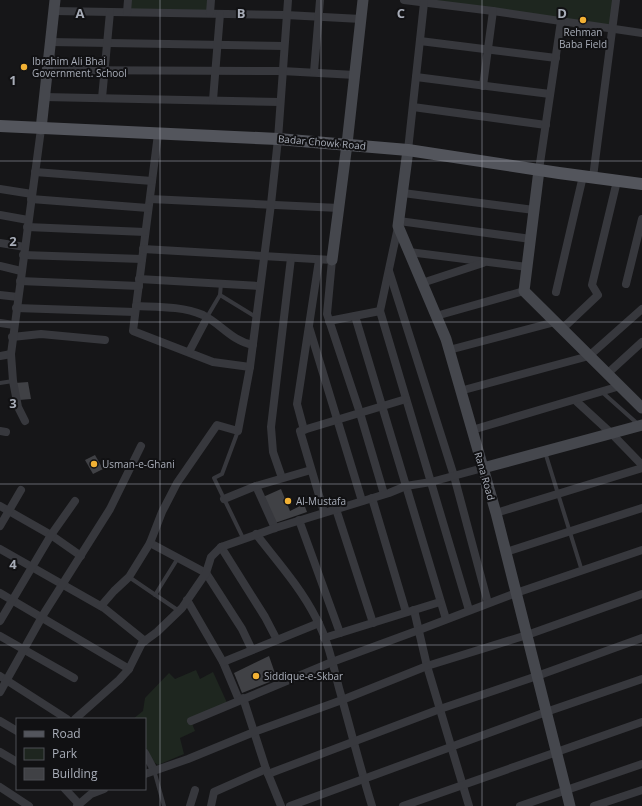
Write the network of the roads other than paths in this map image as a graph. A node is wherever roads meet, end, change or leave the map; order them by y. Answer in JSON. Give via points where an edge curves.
{"nodes":[{"id":1,"x":128,"y":0,"type":"edge"},
{"id":2,"x":211,"y":0,"type":"edge"},
{"id":3,"x":288,"y":0,"type":"edge"},
{"id":4,"x":320,"y":0,"type":"edge"},
{"id":5,"x":363,"y":0,"type":"edge"},
{"id":6,"x":404,"y":0,"type":"edge"},
{"id":7,"x":616,"y":0,"type":"edge"},
{"id":8,"x":424,"y":3,"type":"junction"},
{"id":9,"x":54,"y":5,"type":"edge"},
{"id":10,"x":493,"y":11,"type":"junction"},
{"id":11,"x":110,"y":12,"type":"junction"},
{"id":12,"x":127,"y":12,"type":"junction"},
{"id":13,"x":210,"y":14,"type":"junction"},
{"id":14,"x":220,"y":14,"type":"junction"},
{"id":15,"x":286,"y":15,"type":"junction"},
{"id":16,"x":319,"y":17,"type":"junction"},
{"id":17,"x":361,"y":19,"type":"junction"},
{"id":18,"x":561,"y":21,"type":"junction"},
{"id":19,"x":612,"y":28,"type":"junction"},
{"id":20,"x":642,"y":33,"type":"edge"},
{"id":21,"x":420,"y":41,"type":"junction"},
{"id":22,"x":50,"y":42,"type":"junction"},
{"id":23,"x":107,"y":43,"type":"junction"},
{"id":24,"x":218,"y":45,"type":"junction"},
{"id":25,"x":284,"y":46,"type":"junction"},
{"id":26,"x":487,"y":50,"type":"junction"},
{"id":27,"x":556,"y":58,"type":"junction"},
{"id":28,"x":47,"y":70,"type":"junction"},
{"id":29,"x":105,"y":70,"type":"junction"},
{"id":30,"x":216,"y":70,"type":"junction"},
{"id":31,"x":282,"y":70,"type":"junction"},
{"id":32,"x":314,"y":72,"type":"junction"},
{"id":33,"x":355,"y":75,"type":"junction"},
{"id":34,"x":416,"y":77,"type":"junction"},
{"id":35,"x":483,"y":86,"type":"junction"},
{"id":36,"x":550,"y":94,"type":"junction"},
{"id":37,"x":44,"y":97,"type":"junction"},
{"id":38,"x":102,"y":98,"type":"junction"},
{"id":39,"x":213,"y":100,"type":"junction"},
{"id":40,"x":280,"y":102,"type":"junction"},
{"id":41,"x":413,"y":106,"type":"junction"},
{"id":42,"x":546,"y":125,"type":"junction"},
{"id":43,"x":0,"y":126,"type":"edge"},
{"id":44,"x":41,"y":129,"type":"junction"},
{"id":45,"x":158,"y":134,"type":"junction"},
{"id":46,"x":278,"y":139,"type":"junction"},
{"id":47,"x":347,"y":144,"type":"junction"},
{"id":48,"x":408,"y":150,"type":"junction"},
{"id":49,"x":539,"y":170,"type":"junction"},
{"id":50,"x":35,"y":172,"type":"junction"},
{"id":51,"x":588,"y":177,"type":"junction"},
{"id":52,"x":152,"y":181,"type":"junction"},
{"id":53,"x":617,"y":181,"type":"junction"},
{"id":54,"x":642,"y":184,"type":"edge"},
{"id":55,"x":0,"y":189,"type":"edge"},
{"id":56,"x":402,"y":193,"type":"junction"},
{"id":57,"x":31,"y":197,"type":"junction"},
{"id":58,"x":150,"y":199,"type":"junction"},
{"id":59,"x":271,"y":204,"type":"junction"},
{"id":60,"x":148,"y":208,"type":"junction"},
{"id":61,"x":339,"y":208,"type":"junction"},
{"id":62,"x":534,"y":210,"type":"junction"},
{"id":63,"x":0,"y":215,"type":"edge"},
{"id":64,"x":642,"y":219,"type":"edge"},
{"id":65,"x":28,"y":223,"type":"junction"},
{"id":66,"x":399,"y":223,"type":"junction"},
{"id":67,"x":145,"y":232,"type":"junction"},
{"id":68,"x":531,"y":238,"type":"junction"},
{"id":69,"x":0,"y":242,"type":"edge"},
{"id":70,"x":143,"y":249,"type":"junction"},
{"id":71,"x":24,"y":251,"type":"junction"},
{"id":72,"x":409,"y":252,"type":"junction"},
{"id":73,"x":264,"y":256,"type":"junction"},
{"id":74,"x":291,"y":258,"type":"junction"},
{"id":75,"x":142,"y":259,"type":"junction"},
{"id":76,"x":319,"y":260,"type":"junction"},
{"id":77,"x":332,"y":260,"type":"junction"},
{"id":78,"x":486,"y":262,"type":"junction"},
{"id":79,"x":0,"y":266,"type":"edge"},
{"id":80,"x":527,"y":268,"type":"junction"},
{"id":81,"x":389,"y":270,"type":"junction"},
{"id":82,"x":21,"y":271,"type":"junction"},
{"id":83,"x":20,"y":281,"type":"junction"},
{"id":84,"x":139,"y":283,"type":"junction"},
{"id":85,"x":422,"y":283,"type":"junction"},
{"id":86,"x":220,"y":284,"type":"junction"},
{"id":87,"x":626,"y":284,"type":"dead end"},
{"id":88,"x":260,"y":286,"type":"junction"},
{"id":89,"x":524,"y":291,"type":"junction"},
{"id":90,"x":556,"y":292,"type":"dead end"},
{"id":91,"x":0,"y":295,"type":"edge"},
{"id":92,"x":220,"y":295,"type":"junction"},
{"id":93,"x":18,"y":297,"type":"junction"},
{"id":94,"x":16,"y":308,"type":"junction"},
{"id":95,"x":136,"y":309,"type":"junction"},
{"id":96,"x":642,"y":309,"type":"edge"},
{"id":97,"x":380,"y":311,"type":"junction"},
{"id":98,"x":356,"y":316,"type":"junction"},
{"id":99,"x":436,"y":316,"type":"junction"},
{"id":100,"x":256,"y":317,"type":"junction"},
{"id":101,"x":207,"y":318,"type":"junction"},
{"id":102,"x":329,"y":321,"type":"junction"},
{"id":103,"x":0,"y":323,"type":"edge"},
{"id":104,"x":14,"y":325,"type":"junction"},
{"id":105,"x":558,"y":325,"type":"junction"},
{"id":106,"x":309,"y":327,"type":"junction"},
{"id":107,"x":12,"y":337,"type":"junction"},
{"id":108,"x":105,"y":340,"type":"dead end"},
{"id":109,"x":642,"y":342,"type":"edge"},
{"id":110,"x":253,"y":345,"type":"junction"},
{"id":111,"x":449,"y":350,"type":"junction"},
{"id":112,"x":189,"y":352,"type":"junction"},
{"id":113,"x":11,"y":354,"type":"junction"},
{"id":114,"x":0,"y":356,"type":"edge"},
{"id":115,"x":589,"y":356,"type":"junction"},
{"id":116,"x":250,"y":367,"type":"junction"},
{"id":117,"x":607,"y":374,"type":"junction"},
{"id":118,"x":13,"y":381,"type":"junction"},
{"id":119,"x":0,"y":383,"type":"edge"},
{"id":120,"x":620,"y":386,"type":"junction"},
{"id":121,"x":460,"y":391,"type":"junction"},
{"id":122,"x":602,"y":391,"type":"junction"},
{"id":123,"x":406,"y":399,"type":"junction"},
{"id":124,"x":575,"y":400,"type":"junction"},
{"id":125,"x":641,"y":404,"type":"edge"},
{"id":126,"x":382,"y":406,"type":"junction"},
{"id":127,"x":360,"y":413,"type":"junction"},
{"id":128,"x":337,"y":420,"type":"junction"},
{"id":129,"x":25,"y":421,"type":"dead end"},
{"id":130,"x":641,"y":426,"type":"edge"},
{"id":131,"x":304,"y":430,"type":"junction"},
{"id":132,"x":472,"y":430,"type":"junction"},
{"id":133,"x":238,"y":431,"type":"junction"},
{"id":134,"x":612,"y":434,"type":"junction"},
{"id":135,"x":141,"y":446,"type":"dead end"},
{"id":136,"x":544,"y":452,"type":"junction"},
{"id":137,"x":642,"y":466,"type":"edge"},
{"id":138,"x":483,"y":468,"type":"junction"},
{"id":139,"x":311,"y":470,"type":"junction"},
{"id":140,"x":454,"y":476,"type":"junction"},
{"id":141,"x":282,"y":478,"type":"junction"},
{"id":142,"x":431,"y":482,"type":"junction"},
{"id":143,"x":256,"y":486,"type":"junction"},
{"id":144,"x":406,"y":486,"type":"junction"},
{"id":145,"x":21,"y":490,"type":"dead end"},
{"id":146,"x":384,"y":494,"type":"junction"},
{"id":147,"x":558,"y":494,"type":"junction"},
{"id":148,"x":372,"y":498,"type":"junction"},
{"id":149,"x":224,"y":499,"type":"junction"},
{"id":150,"x":75,"y":501,"type":"dead end"},
{"id":151,"x":362,"y":501,"type":"junction"},
{"id":152,"x":0,"y":506,"type":"edge"},
{"id":153,"x":642,"y":508,"type":"edge"},
{"id":154,"x":336,"y":509,"type":"junction"},
{"id":155,"x":9,"y":512,"type":"junction"},
{"id":156,"x":324,"y":512,"type":"junction"},
{"id":157,"x":496,"y":513,"type":"junction"},
{"id":158,"x":299,"y":520,"type":"junction"},
{"id":159,"x":0,"y":526,"type":"edge"},
{"id":160,"x":275,"y":528,"type":"junction"},
{"id":161,"x":569,"y":531,"type":"junction"},
{"id":162,"x":256,"y":534,"type":"junction"},
{"id":163,"x":51,"y":535,"type":"junction"},
{"id":164,"x":243,"y":538,"type":"junction"},
{"id":165,"x":150,"y":543,"type":"junction"},
{"id":166,"x":221,"y":547,"type":"junction"},
{"id":167,"x":0,"y":549,"type":"edge"},
{"id":168,"x":642,"y":550,"type":"edge"},
{"id":169,"x":506,"y":552,"type":"junction"},
{"id":170,"x":82,"y":556,"type":"junction"},
{"id":171,"x":178,"y":558,"type":"junction"},
{"id":172,"x":32,"y":567,"type":"junction"},
{"id":173,"x":582,"y":570,"type":"junction"},
{"id":174,"x":206,"y":573,"type":"junction"},
{"id":175,"x":129,"y":577,"type":"junction"},
{"id":176,"x":62,"y":585,"type":"junction"},
{"id":177,"x":0,"y":593,"type":"edge"},
{"id":178,"x":516,"y":593,"type":"junction"},
{"id":179,"x":642,"y":594,"type":"edge"},
{"id":180,"x":155,"y":595,"type":"junction"},
{"id":181,"x":12,"y":600,"type":"junction"},
{"id":182,"x":187,"y":600,"type":"junction"},
{"id":183,"x":440,"y":602,"type":"junction"},
{"id":184,"x":488,"y":603,"type":"junction"},
{"id":185,"x":101,"y":606,"type":"junction"},
{"id":186,"x":469,"y":610,"type":"junction"},
{"id":187,"x":179,"y":611,"type":"junction"},
{"id":188,"x":410,"y":611,"type":"junction"},
{"id":189,"x":42,"y":617,"type":"junction"},
{"id":190,"x":446,"y":619,"type":"junction"},
{"id":191,"x":0,"y":621,"type":"edge"},
{"id":192,"x":319,"y":623,"type":"junction"},
{"id":193,"x":372,"y":623,"type":"junction"},
{"id":194,"x":419,"y":630,"type":"junction"},
{"id":195,"x":340,"y":633,"type":"junction"},
{"id":196,"x":527,"y":635,"type":"junction"},
{"id":197,"x":0,"y":636,"type":"edge"},
{"id":198,"x":324,"y":638,"type":"junction"},
{"id":199,"x":642,"y":638,"type":"edge"},
{"id":200,"x":277,"y":640,"type":"junction"},
{"id":201,"x":145,"y":641,"type":"junction"},
{"id":202,"x":24,"y":650,"type":"junction"},
{"id":203,"x":252,"y":650,"type":"junction"},
{"id":204,"x":223,"y":662,"type":"junction"},
{"id":205,"x":332,"y":662,"type":"junction"},
{"id":206,"x":427,"y":666,"type":"junction"},
{"id":207,"x":129,"y":669,"type":"junction"},
{"id":208,"x":537,"y":676,"type":"junction"},
{"id":209,"x":3,"y":678,"type":"edge"},
{"id":210,"x":74,"y":678,"type":"dead end"},
{"id":211,"x":642,"y":679,"type":"edge"},
{"id":212,"x":0,"y":692,"type":"edge"},
{"id":213,"x":241,"y":699,"type":"junction"},
{"id":214,"x":342,"y":700,"type":"junction"},
{"id":215,"x":440,"y":709,"type":"junction"},
{"id":216,"x":546,"y":712,"type":"junction"},
{"id":217,"x":65,"y":718,"type":"edge"},
{"id":218,"x":76,"y":718,"type":"edge"},
{"id":219,"x":0,"y":721,"type":"edge"},
{"id":220,"x":191,"y":721,"type":"dead end"},
{"id":221,"x":642,"y":722,"type":"edge"},
{"id":222,"x":16,"y":730,"type":"edge"},
{"id":223,"x":254,"y":732,"type":"junction"},
{"id":224,"x":353,"y":742,"type":"junction"},
{"id":225,"x":452,"y":747,"type":"junction"},
{"id":226,"x":0,"y":752,"type":"edge"},
{"id":227,"x":557,"y":753,"type":"junction"},
{"id":228,"x":146,"y":755,"type":"edge"},
{"id":229,"x":16,"y":761,"type":"edge"},
{"id":230,"x":642,"y":764,"type":"edge"},
{"id":231,"x":154,"y":770,"type":"junction"},
{"id":232,"x":267,"y":772,"type":"junction"},
{"id":233,"x":146,"y":774,"type":"edge"},
{"id":234,"x":364,"y":779,"type":"junction"},
{"id":235,"x":462,"y":786,"type":"junction"},
{"id":236,"x":0,"y":787,"type":"edge"},
{"id":237,"x":66,"y":790,"type":"edge"},
{"id":238,"x":196,"y":790,"type":"dead end"},
{"id":239,"x":566,"y":790,"type":"junction"},
{"id":240,"x":642,"y":790,"type":"edge"},
{"id":241,"x":92,"y":791,"type":"edge"},
{"id":242,"x":78,"y":805,"type":"edge"},
{"id":243,"x":598,"y":805,"type":"edge"},
{"id":244,"x":29,"y":806,"type":"edge"},
{"id":245,"x":164,"y":806,"type":"edge"},
{"id":246,"x":190,"y":806,"type":"edge"},
{"id":247,"x":211,"y":806,"type":"edge"},
{"id":248,"x":281,"y":806,"type":"edge"},
{"id":249,"x":290,"y":806,"type":"edge"},
{"id":250,"x":372,"y":806,"type":"edge"},
{"id":251,"x":403,"y":806,"type":"edge"},
{"id":252,"x":469,"y":806,"type":"edge"},
{"id":253,"x":520,"y":806,"type":"edge"},
{"id":254,"x":570,"y":806,"type":"edge"}],
"edges":[{"from":1,"to":12,"type":"street"},
{"from":2,"to":13,"type":"street"},
{"from":3,"to":15,"type":"street"},
{"from":4,"to":16,"type":"street"},
{"from":5,"to":17,"type":"street"},
{"from":6,"to":8,"type":"street"},
{"from":7,"to":19,"type":"street"},
{"from":8,"to":10,"type":"street"},
{"from":8,"to":21,"type":"street"},
{"from":9,"to":11,"type":"street"},
{"from":9,"to":22,"type":"street"},
{"from":10,"to":18,"type":"street"},
{"from":10,"to":26,"type":"street"},
{"from":11,"to":12,"type":"street"},
{"from":11,"to":23,"type":"street"},
{"from":12,"to":13,"type":"street"},
{"from":13,"to":14,"type":"street"},
{"from":14,"to":15,"type":"street"},
{"from":14,"to":24,"type":"street"},
{"from":15,"to":16,"type":"street"},
{"from":15,"to":25,"type":"street"},
{"from":16,"to":17,"type":"street"},
{"from":16,"to":32,"type":"street"},
{"from":17,"to":33,"type":"street"},
{"from":18,"to":19,"type":"street"},
{"from":18,"to":27,"type":"street"},
{"from":19,"to":20,"type":"street"},
{"from":19,"to":51,"type":"street"},
{"from":21,"to":26,"type":"street"},
{"from":21,"to":34,"type":"street"},
{"from":22,"to":23,"type":"street"},
{"from":22,"to":28,"type":"street"},
{"from":23,"to":24,"type":"street"},
{"from":23,"to":29,"type":"street"},
{"from":24,"to":25,"type":"street"},
{"from":24,"to":30,"type":"street"},
{"from":25,"to":31,"type":"street"},
{"from":26,"to":27,"type":"street"},
{"from":26,"to":35,"type":"street"},
{"from":27,"to":36,"type":"street"},
{"from":28,"to":29,"type":"street"},
{"from":28,"to":37,"type":"street"},
{"from":29,"to":30,"type":"street"},
{"from":29,"to":38,"type":"street"},
{"from":30,"to":31,"type":"street"},
{"from":30,"to":39,"type":"street"},
{"from":31,"to":32,"type":"street"},
{"from":31,"to":40,"type":"street"},
{"from":32,"to":33,"type":"street"},
{"from":33,"to":47,"type":"street"},
{"from":34,"to":35,"type":"street"},
{"from":34,"to":41,"type":"street"},
{"from":35,"to":36,"type":"street"},
{"from":36,"to":42,"type":"street"},
{"from":37,"to":38,"type":"street"},
{"from":37,"to":44,"type":"street"},
{"from":38,"to":39,"type":"street"},
{"from":39,"to":40,"type":"street"},
{"from":40,"to":46,"type":"street"},
{"from":41,"to":42,"type":"street"},
{"from":41,"to":48,"type":"street"},
{"from":42,"to":49,"type":"street"},
{"from":43,"to":44,"type":"main road","name":"Badar Chowk Road"},
{"from":44,"to":45,"type":"main road","name":"Badar Chowk Road"},
{"from":44,"to":50,"type":"street"},
{"from":45,"to":46,"type":"main road","name":"Badar Chowk Road"},
{"from":45,"to":52,"type":"street"},
{"from":46,"to":47,"type":"main road","name":"Badar Chowk Road"},
{"from":46,"to":59,"type":"street"},
{"from":47,"to":48,"type":"main road","name":"Badar Chowk Road"},
{"from":47,"to":61,"type":"street"},
{"from":48,"to":49,"type":"main road","name":"Badar Chowk Road"},
{"from":48,"to":56,"type":"street","name":"Rana Road"},
{"from":49,"to":51,"type":"main road","name":"Badar Chowk Road"},
{"from":49,"to":62,"type":"street"},
{"from":50,"to":52,"type":"street"},
{"from":50,"to":57,"type":"street"},
{"from":51,"to":53,"type":"main road","name":"Badar Chowk Road"},
{"from":51,"to":90,"type":"street"},
{"from":52,"to":58,"type":"street"},
{"from":53,"to":54,"type":"main road","name":"Badar Chowk Road"},
{"from":53,"to":105,"type":"street","via":[[592,285],[598,296]]},
{"from":55,"to":57,"type":"street"},
{"from":56,"to":62,"type":"street"},
{"from":56,"to":66,"type":"street","name":"Rana Road"},
{"from":57,"to":60,"type":"street"},
{"from":57,"to":65,"type":"street"},
{"from":58,"to":59,"type":"street"},
{"from":58,"to":60,"type":"street"},
{"from":59,"to":61,"type":"street"},
{"from":59,"to":73,"type":"street"},
{"from":60,"to":67,"type":"street"},
{"from":61,"to":77,"type":"street"},
{"from":62,"to":68,"type":"street"},
{"from":63,"to":65,"type":"street"},
{"from":64,"to":87,"type":"street"},
{"from":65,"to":67,"type":"street"},
{"from":65,"to":71,"type":"street"},
{"from":66,"to":68,"type":"street"},
{"from":66,"to":72,"type":"street","name":"Rana Road"},
{"from":66,"to":81,"type":"street"},
{"from":67,"to":70,"type":"street"},
{"from":68,"to":80,"type":"street"},
{"from":69,"to":71,"type":"street"},
{"from":70,"to":73,"type":"street"},
{"from":70,"to":75,"type":"street"},
{"from":71,"to":75,"type":"street"},
{"from":71,"to":82,"type":"street"},
{"from":72,"to":78,"type":"street"},
{"from":72,"to":85,"type":"street","name":"Rana Road"},
{"from":73,"to":74,"type":"street"},
{"from":73,"to":88,"type":"street"},
{"from":74,"to":76,"type":"street"},
{"from":74,"to":141,"type":"street","via":[[271,427],[273,452]]},
{"from":75,"to":84,"type":"street"},
{"from":76,"to":77,"type":"street"},
{"from":76,"to":106,"type":"street"},
{"from":77,"to":102,"type":"street","via":[[327,314]]},
{"from":78,"to":80,"type":"street"},
{"from":78,"to":85,"type":"street"},
{"from":79,"to":82,"type":"street"},
{"from":80,"to":89,"type":"street"},
{"from":81,"to":97,"type":"street"},
{"from":81,"to":140,"type":"street"},
{"from":82,"to":83,"type":"street"},
{"from":83,"to":84,"type":"street"},
{"from":83,"to":93,"type":"street"},
{"from":84,"to":86,"type":"street"},
{"from":84,"to":95,"type":"street"},
{"from":85,"to":99,"type":"street","name":"Rana Road"},
{"from":86,"to":88,"type":"street"},
{"from":86,"to":92,"type":"lane"},
{"from":88,"to":100,"type":"street"},
{"from":89,"to":99,"type":"street"},
{"from":89,"to":105,"type":"street"},
{"from":91,"to":93,"type":"street"},
{"from":92,"to":100,"type":"lane"},
{"from":92,"to":101,"type":"lane"},
{"from":93,"to":94,"type":"street"},
{"from":94,"to":95,"type":"street"},
{"from":94,"to":104,"type":"street"},
{"from":95,"to":101,"type":"street","via":[[172,307]]},
{"from":95,"to":112,"type":"street","via":[[133,330]]},
{"from":96,"to":115,"type":"street"},
{"from":97,"to":98,"type":"street"},
{"from":97,"to":123,"type":"street"},
{"from":98,"to":102,"type":"street"},
{"from":98,"to":126,"type":"street"},
{"from":99,"to":111,"type":"street","name":"Rana Road"},
{"from":100,"to":110,"type":"street"},
{"from":101,"to":110,"type":"street","via":[[242,343]]},
{"from":101,"to":112,"type":"street"},
{"from":102,"to":127,"type":"street"},
{"from":103,"to":104,"type":"street"},
{"from":104,"to":107,"type":"street"},
{"from":105,"to":111,"type":"street"},
{"from":105,"to":115,"type":"street"},
{"from":106,"to":128,"type":"street"},
{"from":106,"to":131,"type":"street","via":[[297,404]]},
{"from":107,"to":108,"type":"street","via":[[41,334]]},
{"from":107,"to":113,"type":"street"},
{"from":109,"to":117,"type":"street"},
{"from":110,"to":116,"type":"street"},
{"from":111,"to":121,"type":"street","name":"Rana Road"},
{"from":112,"to":116,"type":"street","via":[[213,362]]},
{"from":113,"to":114,"type":"street"},
{"from":113,"to":118,"type":"street"},
{"from":115,"to":117,"type":"street"},
{"from":115,"to":121,"type":"street"},
{"from":116,"to":133,"type":"street"},
{"from":117,"to":120,"type":"street"},
{"from":118,"to":119,"type":"lane"},
{"from":118,"to":129,"type":"street","via":[[18,407]]},
{"from":120,"to":122,"type":"street"},
{"from":120,"to":125,"type":"street"},
{"from":121,"to":132,"type":"street","name":"Rana Road"},
{"from":122,"to":124,"type":"street"},
{"from":122,"to":130,"type":"lane"},
{"from":123,"to":126,"type":"street"},
{"from":123,"to":142,"type":"street"},
{"from":124,"to":132,"type":"street"},
{"from":124,"to":134,"type":"street"},
{"from":126,"to":127,"type":"street"},
{"from":126,"to":144,"type":"street"},
{"from":127,"to":128,"type":"street"},
{"from":127,"to":146,"type":"street"},
{"from":128,"to":131,"type":"street"},
{"from":128,"to":151,"type":"street"},
{"from":130,"to":134,"type":"street"},
{"from":131,"to":139,"type":"street","via":[[300,432]]},
{"from":132,"to":138,"type":"street","name":"Rana Road"},
{"from":133,"to":149,"type":"lane","via":[[222,474],[214,478]]},
{"from":133,"to":165,"type":"street","via":[[217,425],[177,483]]},
{"from":134,"to":136,"type":"street"},
{"from":134,"to":137,"type":"street"},
{"from":135,"to":170,"type":"street","via":[[110,509]]},
{"from":136,"to":138,"type":"street"},
{"from":136,"to":147,"type":"lane"},
{"from":137,"to":147,"type":"street"},
{"from":138,"to":140,"type":"street"},
{"from":138,"to":157,"type":"street","name":"Rana Road"},
{"from":139,"to":141,"type":"street"},
{"from":139,"to":156,"type":"street"},
{"from":140,"to":142,"type":"street"},
{"from":140,"to":184,"type":"street"},
{"from":141,"to":143,"type":"street"},
{"from":142,"to":144,"type":"street"},
{"from":142,"to":186,"type":"street"},
{"from":143,"to":149,"type":"street"},
{"from":143,"to":160,"type":"street"},
{"from":144,"to":146,"type":"street"},
{"from":144,"to":183,"type":"street"},
{"from":145,"to":155,"type":"street"},
{"from":146,"to":148,"type":"street"},
{"from":147,"to":157,"type":"street"},
{"from":147,"to":161,"type":"lane"},
{"from":148,"to":151,"type":"street"},
{"from":148,"to":188,"type":"street"},
{"from":149,"to":164,"type":"lane"},
{"from":150,"to":163,"type":"street"},
{"from":151,"to":154,"type":"street"},
{"from":152,"to":155,"type":"street"},
{"from":153,"to":161,"type":"street"},
{"from":154,"to":156,"type":"street"},
{"from":154,"to":193,"type":"street"},
{"from":155,"to":159,"type":"street"},
{"from":155,"to":163,"type":"street"},
{"from":156,"to":158,"type":"street"},
{"from":157,"to":169,"type":"street","name":"Rana Road"},
{"from":158,"to":160,"type":"street"},
{"from":158,"to":195,"type":"street"},
{"from":160,"to":162,"type":"street"},
{"from":161,"to":169,"type":"street"},
{"from":161,"to":173,"type":"lane"},
{"from":162,"to":164,"type":"street"},
{"from":162,"to":192,"type":"street","via":[[308,602]]},
{"from":163,"to":170,"type":"street"},
{"from":163,"to":172,"type":"street"},
{"from":164,"to":166,"type":"street"},
{"from":165,"to":171,"type":"street"},
{"from":165,"to":175,"type":"street"},
{"from":166,"to":174,"type":"street","via":[[211,557]]},
{"from":166,"to":200,"type":"street"},
{"from":167,"to":172,"type":"street"},
{"from":168,"to":173,"type":"street"},
{"from":169,"to":178,"type":"street","name":"Rana Road"},
{"from":170,"to":176,"type":"street"},
{"from":171,"to":174,"type":"street"},
{"from":171,"to":180,"type":"lane"},
{"from":172,"to":176,"type":"street"},
{"from":172,"to":181,"type":"street"},
{"from":173,"to":178,"type":"street"},
{"from":174,"to":182,"type":"street"},
{"from":174,"to":203,"type":"street","via":[[242,629]]},
{"from":175,"to":180,"type":"lane"},
{"from":175,"to":185,"type":"street"},
{"from":176,"to":185,"type":"street"},
{"from":176,"to":189,"type":"street"},
{"from":177,"to":181,"type":"street"},
{"from":178,"to":184,"type":"street"},
{"from":178,"to":196,"type":"street","name":"Rana Road"},
{"from":179,"to":196,"type":"street"},
{"from":180,"to":187,"type":"lane"},
{"from":181,"to":189,"type":"street"},
{"from":181,"to":191,"type":"street"},
{"from":182,"to":187,"type":"street"},
{"from":182,"to":204,"type":"street"},
{"from":183,"to":188,"type":"street"},
{"from":183,"to":190,"type":"street"},
{"from":184,"to":186,"type":"street"},
{"from":185,"to":201,"type":"street"},
{"from":186,"to":190,"type":"street"},
{"from":187,"to":201,"type":"street"},
{"from":188,"to":193,"type":"street"},
{"from":188,"to":194,"type":"street"},
{"from":189,"to":202,"type":"street"},
{"from":189,"to":207,"type":"street"},
{"from":190,"to":194,"type":"street"},
{"from":192,"to":198,"type":"street"},
{"from":192,"to":200,"type":"street"},
{"from":193,"to":195,"type":"street"},
{"from":194,"to":205,"type":"street"},
{"from":194,"to":206,"type":"street"},
{"from":195,"to":198,"type":"street"},
{"from":196,"to":206,"type":"street"},
{"from":196,"to":208,"type":"street","name":"Rana Road"},
{"from":197,"to":202,"type":"street"},
{"from":198,"to":205,"type":"street"},
{"from":199,"to":208,"type":"street"},
{"from":200,"to":203,"type":"street"},
{"from":201,"to":207,"type":"street"},
{"from":202,"to":209,"type":"street"},
{"from":202,"to":210,"type":"street"},
{"from":203,"to":204,"type":"street"},
{"from":204,"to":213,"type":"street"},
{"from":205,"to":213,"type":"street"},
{"from":205,"to":214,"type":"street"},
{"from":206,"to":214,"type":"street"},
{"from":206,"to":215,"type":"street"},
{"from":207,"to":218,"type":"street"},
{"from":208,"to":215,"type":"street"},
{"from":208,"to":216,"type":"street","name":"Rana Road"},
{"from":209,"to":212,"type":"street"},
{"from":209,"to":217,"type":"street"},
{"from":211,"to":216,"type":"street"},
{"from":213,"to":220,"type":"street"},
{"from":213,"to":223,"type":"street"},
{"from":214,"to":223,"type":"street"},
{"from":214,"to":224,"type":"street"},
{"from":215,"to":224,"type":"street"},
{"from":215,"to":225,"type":"street"},
{"from":216,"to":225,"type":"street"},
{"from":216,"to":227,"type":"street","name":"Rana Road"},
{"from":219,"to":222,"type":"street"},
{"from":221,"to":227,"type":"street"},
{"from":223,"to":231,"type":"street"},
{"from":223,"to":232,"type":"street"},
{"from":224,"to":232,"type":"street"},
{"from":224,"to":234,"type":"street"},
{"from":225,"to":234,"type":"street"},
{"from":225,"to":235,"type":"street"},
{"from":226,"to":229,"type":"street"},
{"from":227,"to":235,"type":"street"},
{"from":227,"to":239,"type":"street","name":"Rana Road"},
{"from":228,"to":231,"type":"street"},
{"from":230,"to":239,"type":"street"},
{"from":231,"to":233,"type":"street"},
{"from":231,"to":245,"type":"lane"},
{"from":232,"to":247,"type":"street","via":[[214,792]]},
{"from":232,"to":248,"type":"street"},
{"from":234,"to":249,"type":"street"},
{"from":234,"to":250,"type":"street"},
{"from":235,"to":251,"type":"street"},
{"from":235,"to":252,"type":"street"},
{"from":236,"to":244,"type":"street"},
{"from":237,"to":242,"type":"street"},
{"from":238,"to":246,"type":"street"},
{"from":239,"to":253,"type":"street"},
{"from":239,"to":254,"type":"street","name":"Rana Road"},
{"from":240,"to":243,"type":"street"},
{"from":241,"to":242,"type":"street"}]}
